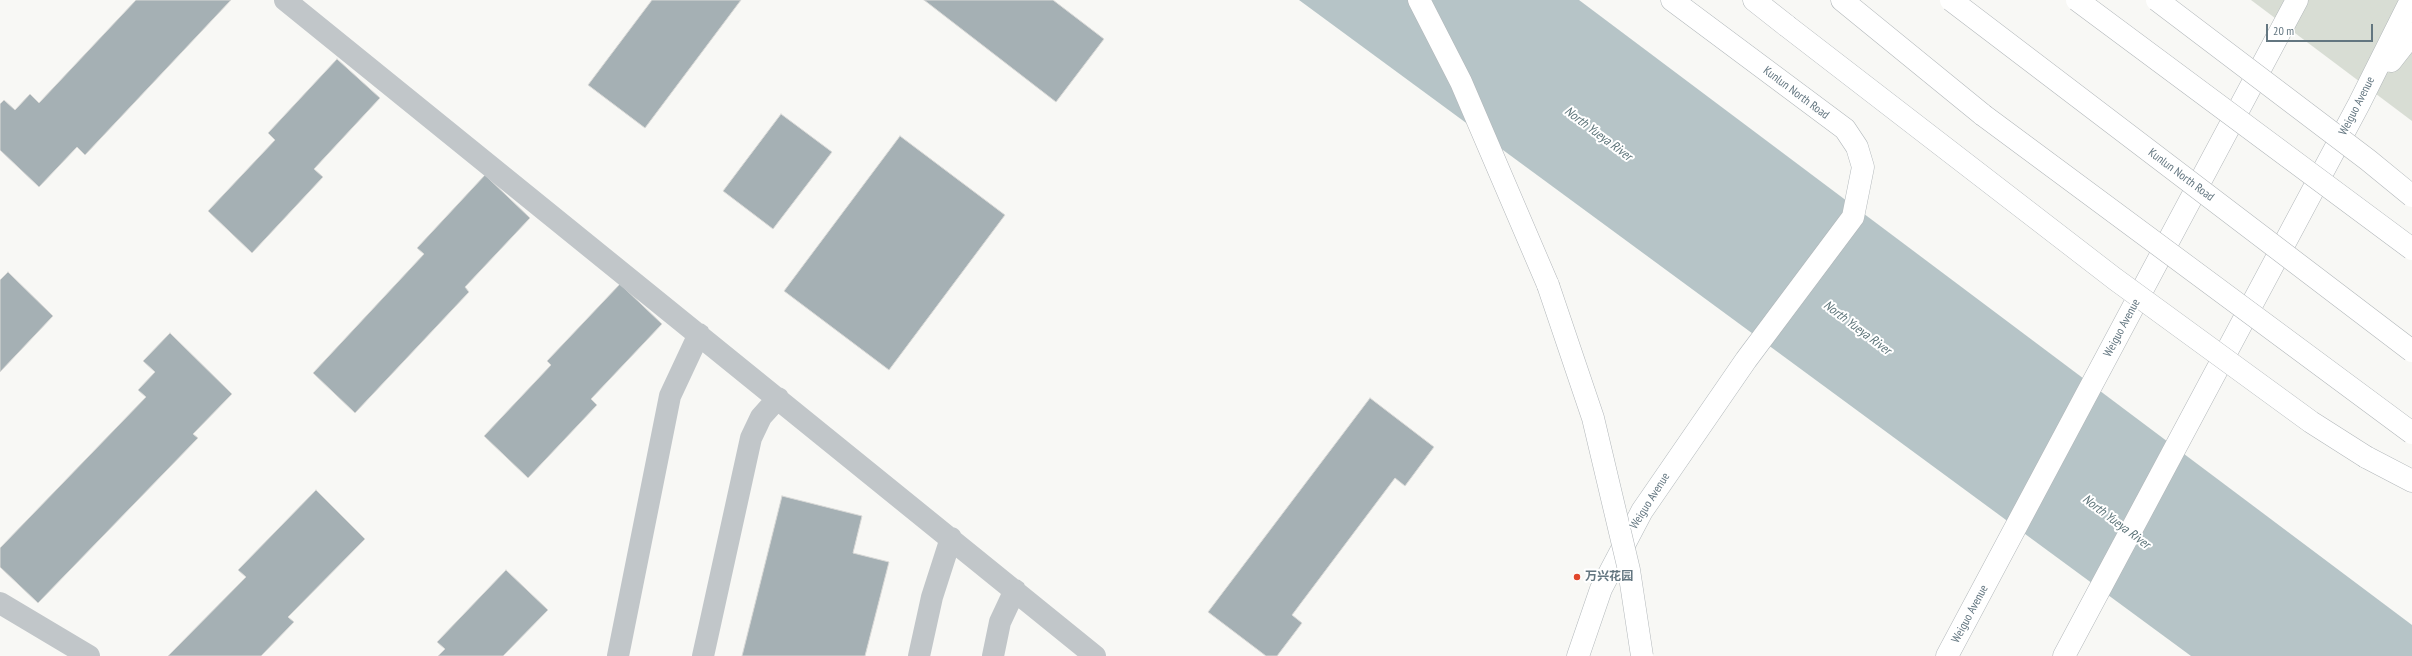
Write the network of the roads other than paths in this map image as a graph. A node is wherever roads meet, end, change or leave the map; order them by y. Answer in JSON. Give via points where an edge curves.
{"nodes":[{"id":1,"x":285,"y":0,"type":"edge"},
{"id":2,"x":1419,"y":0,"type":"edge"},
{"id":3,"x":1672,"y":0,"type":"edge"},
{"id":4,"x":1754,"y":0,"type":"edge"},
{"id":5,"x":1842,"y":0,"type":"edge"},
{"id":6,"x":1951,"y":0,"type":"edge"},
{"id":7,"x":2077,"y":0,"type":"edge"},
{"id":8,"x":2157,"y":0,"type":"edge"},
{"id":9,"x":2287,"y":0,"type":"edge"},
{"id":10,"x":2297,"y":0,"type":"edge"},
{"id":11,"x":2410,"y":0,"type":"edge"},
{"id":12,"x":2412,"y":34,"type":"edge"},
{"id":13,"x":2271,"y":47,"type":"junction"},
{"id":14,"x":2359,"y":104,"type":"junction"},
{"id":15,"x":2368,"y":160,"type":"junction"},
{"id":16,"x":2412,"y":184,"type":"edge"},
{"id":17,"x":2412,"y":196,"type":"edge"},
{"id":18,"x":1853,"y":217,"type":"joint"},
{"id":19,"x":2412,"y":249,"type":"edge"},
{"id":20,"x":699,"y":334,"type":"junction"},
{"id":21,"x":2412,"y":351,"type":"edge"},
{"id":22,"x":778,"y":398,"type":"junction"},
{"id":23,"x":2412,"y":433,"type":"edge"},
{"id":24,"x":2412,"y":481,"type":"edge"},
{"id":25,"x":951,"y":538,"type":"junction"},
{"id":26,"x":1015,"y":590,"type":"junction"},
{"id":27,"x":0,"y":603,"type":"edge"},
{"id":28,"x":89,"y":656,"type":"edge"},
{"id":29,"x":618,"y":656,"type":"edge"},
{"id":30,"x":703,"y":656,"type":"edge"},
{"id":31,"x":919,"y":656,"type":"edge"},
{"id":32,"x":993,"y":656,"type":"edge"},
{"id":33,"x":1095,"y":656,"type":"edge"},
{"id":34,"x":1578,"y":656,"type":"edge"},
{"id":35,"x":1642,"y":656,"type":"edge"},
{"id":36,"x":1947,"y":656,"type":"edge"},
{"id":37,"x":2064,"y":656,"type":"edge"}],
"edges":[{"from":1,"to":20,"type":"lane"},
{"from":2,"to":35,"type":"main road","bridge":true,"via":[[1461,82],[1548,285],[1593,418],[1629,570]]},
{"from":3,"to":18,"type":"main road","name":"Kunlun North Road","via":[[1845,130],[1857,147],[1863,167]]},
{"from":4,"to":24,"type":"main road","bridge":true,"via":[[2121,283],[2311,422],[2366,457]]},
{"from":5,"to":23,"type":"main road","bridge":true,"via":[[1983,115]]},
{"from":6,"to":21,"type":"main road","name":"Kunlun North Road","bridge":true},
{"from":7,"to":19,"type":"main road","bridge":true},
{"from":8,"to":15,"type":"main road","bridge":true},
{"from":9,"to":13,"type":"main road"},
{"from":10,"to":13,"type":"main road","name":"Weiguo Avenue"},
{"from":11,"to":14,"type":"main road","name":"Weiguo Avenue"},
{"from":12,"to":14,"type":"main road"},
{"from":13,"to":36,"type":"main road","name":"Weiguo Avenue","bridge":true},
{"from":14,"to":37,"type":"main road","name":"Weiguo Avenue","bridge":true},
{"from":15,"to":16,"type":"main road","bridge":true},
{"from":15,"to":17,"type":"main road","bridge":true},
{"from":18,"to":34,"type":"main road","name":"Weiguo Avenue","via":[[1746,360],[1642,510],[1600,589]]},
{"from":20,"to":22,"type":"lane"},
{"from":20,"to":29,"type":"lane","via":[[670,396]]},
{"from":22,"to":25,"type":"lane"},
{"from":22,"to":30,"type":"lane","via":[[760,417],[751,438]]},
{"from":25,"to":26,"type":"lane"},
{"from":25,"to":31,"type":"lane","via":[[932,598]]},
{"from":26,"to":32,"type":"lane","via":[[1000,622]]},
{"from":26,"to":33,"type":"lane"},
{"from":27,"to":28,"type":"lane"}]}
